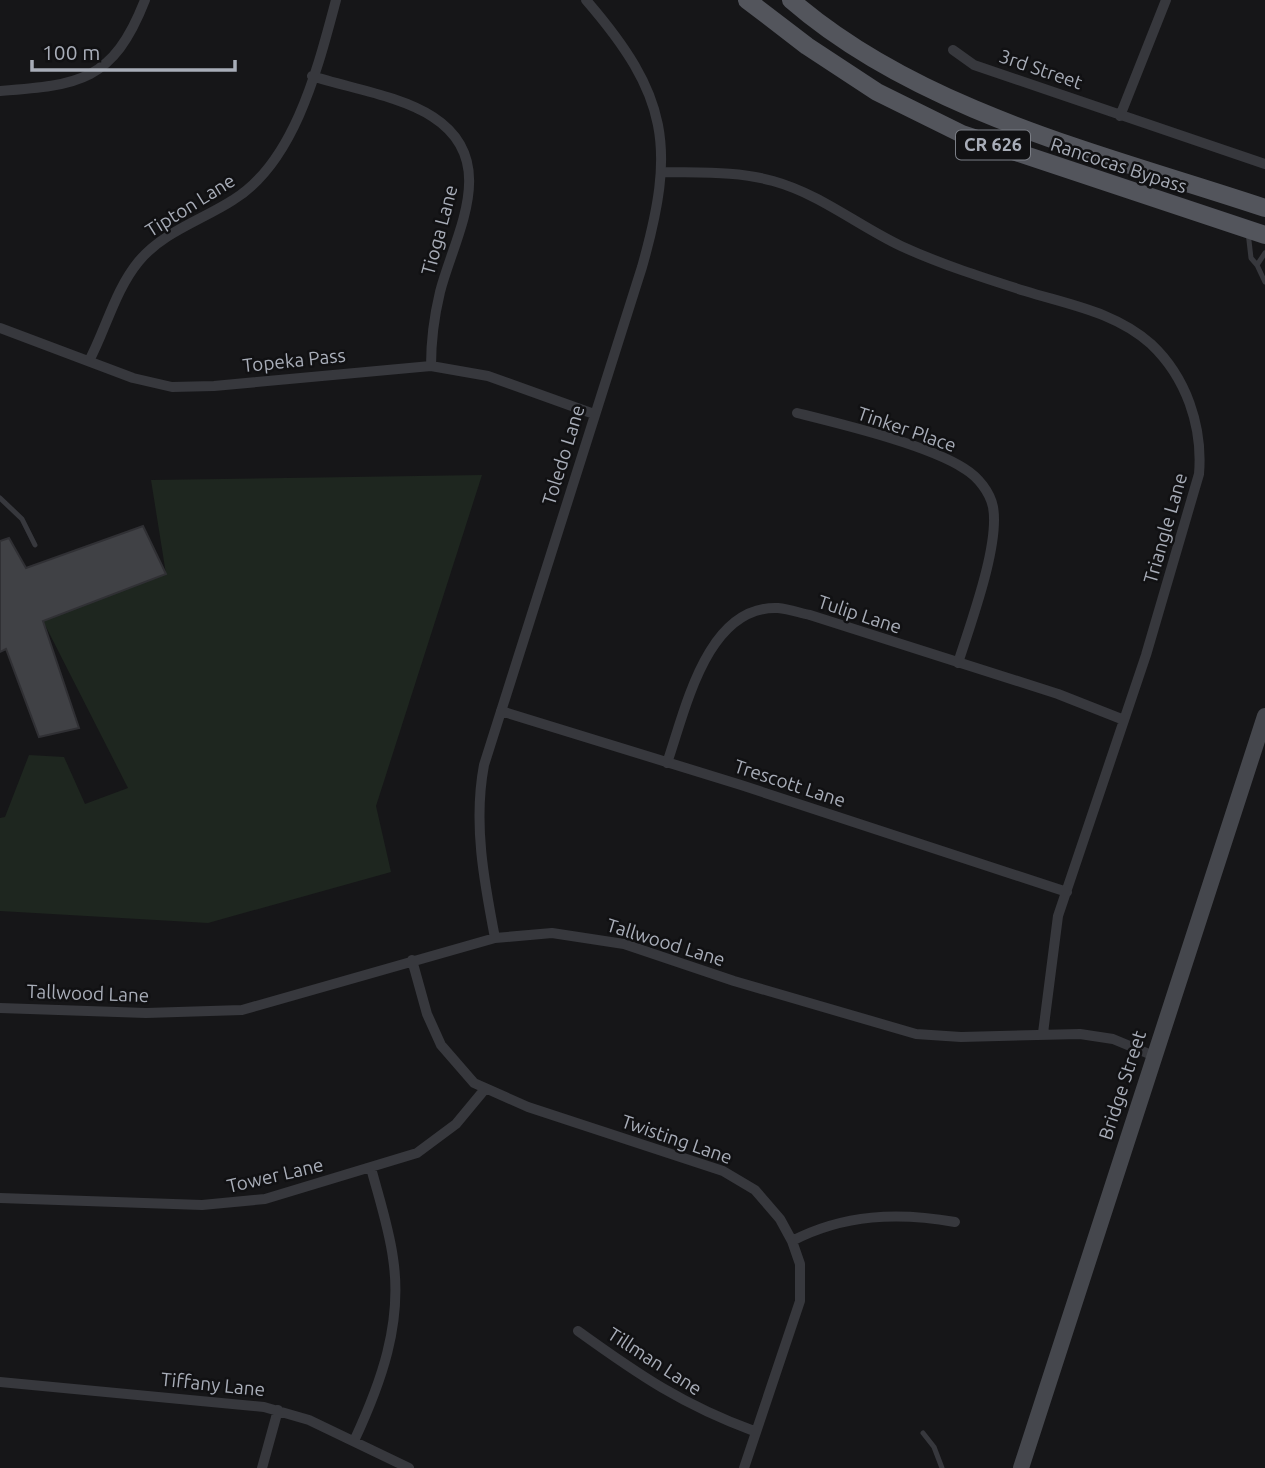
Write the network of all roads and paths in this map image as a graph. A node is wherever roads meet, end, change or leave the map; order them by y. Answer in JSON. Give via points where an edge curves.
{"nodes":[{"id":1,"x":145,"y":0,"type":"edge"},
{"id":2,"x":335,"y":0,"type":"edge"},
{"id":3,"x":586,"y":0,"type":"edge"},
{"id":4,"x":747,"y":0,"type":"edge"},
{"id":5,"x":1166,"y":0,"type":"edge"},
{"id":6,"x":798,"y":3,"type":"edge"},
{"id":7,"x":953,"y":50,"type":"dead end"},
{"id":8,"x":312,"y":76,"type":"junction"},
{"id":9,"x":0,"y":91,"type":"edge"},
{"id":10,"x":1120,"y":116,"type":"junction"},
{"id":11,"x":1265,"y":164,"type":"edge"},
{"id":12,"x":662,"y":172,"type":"junction"},
{"id":13,"x":1265,"y":208,"type":"edge"},
{"id":14,"x":1256,"y":232,"type":"edge"},
{"id":15,"x":1265,"y":253,"type":"edge"},
{"id":16,"x":1257,"y":265,"type":"junction"},
{"id":17,"x":1265,"y":282,"type":"edge"},
{"id":18,"x":0,"y":328,"type":"edge"},
{"id":19,"x":89,"y":361,"type":"junction"},
{"id":20,"x":431,"y":366,"type":"junction"},
{"id":21,"x":797,"y":413,"type":"dead end"},
{"id":22,"x":594,"y":414,"type":"junction"},
{"id":23,"x":0,"y":498,"type":"edge"},
{"id":24,"x":35,"y":545,"type":"dead end"},
{"id":25,"x":958,"y":663,"type":"junction"},
{"id":26,"x":501,"y":711,"type":"junction"},
{"id":27,"x":1265,"y":716,"type":"edge"},
{"id":28,"x":1124,"y":720,"type":"junction"},
{"id":29,"x":667,"y":763,"type":"junction"},
{"id":30,"x":1067,"y":892,"type":"junction"},
{"id":31,"x":495,"y":938,"type":"junction"},
{"id":32,"x":412,"y":960,"type":"junction"},
{"id":33,"x":0,"y":1007,"type":"edge"},
{"id":34,"x":1042,"y":1033,"type":"junction"},
{"id":35,"x":1154,"y":1056,"type":"junction"},
{"id":36,"x":485,"y":1089,"type":"junction"},
{"id":37,"x":372,"y":1168,"type":"junction"},
{"id":38,"x":0,"y":1198,"type":"edge"},
{"id":39,"x":955,"y":1222,"type":"dead end"},
{"id":40,"x":792,"y":1241,"type":"junction"},
{"id":41,"x":578,"y":1331,"type":"dead end"},
{"id":42,"x":0,"y":1382,"type":"edge"},
{"id":43,"x":278,"y":1410,"type":"junction"},
{"id":44,"x":754,"y":1431,"type":"junction"},
{"id":45,"x":923,"y":1433,"type":"dead end"},
{"id":46,"x":354,"y":1441,"type":"junction"},
{"id":47,"x":262,"y":1468,"type":"edge"},
{"id":48,"x":409,"y":1468,"type":"edge"},
{"id":49,"x":744,"y":1468,"type":"edge"},
{"id":50,"x":942,"y":1468,"type":"edge"},
{"id":51,"x":1021,"y":1468,"type":"edge"}],
"edges":[{"from":1,"to":9,"type":"street","via":[[117,51],[86,78],[68,85]]},
{"from":2,"to":8,"type":"street","name":"Tipton Lane"},
{"from":3,"to":12,"type":"street","name":"Toledo Lane","via":[[616,35],[652,99],[659,122]]},
{"from":4,"to":14,"type":"main road","name":"Rancocas Bypass","number":"CR 626","via":[[877,92],[962,134]]},
{"from":5,"to":10,"type":"street"},
{"from":6,"to":13,"type":"main road","name":"Rancocas Bypass","number":"CR 626","via":[[870,57],[932,92]]},
{"from":7,"to":10,"type":"street","name":"3rd Street","via":[[974,65]]},
{"from":8,"to":19,"type":"street","name":"Tipton Lane","via":[[294,129],[262,177],[233,200],[165,239],[139,261],[118,295]]},
{"from":8,"to":20,"type":"street","name":"Tioga Lane","via":[[433,117],[465,153],[470,184],[435,317]]},
{"from":10,"to":11,"type":"street","name":"3rd Street"},
{"from":12,"to":22,"type":"street","name":"Toledo Lane","via":[[646,255]]},
{"from":12,"to":28,"type":"street","name":"Triangle Lane","via":[[753,177],[791,187],[921,254],[1104,314],[1138,333],[1165,360],[1193,413],[1201,452],[1199,474]]},
{"from":14,"to":16,"type":"lane","via":[[1251,258]]},
{"from":15,"to":16,"type":"lane"},
{"from":16,"to":17,"type":"lane"},
{"from":18,"to":19,"type":"street","name":"Topeka Pass"},
{"from":19,"to":20,"type":"street","name":"Topeka Pass","via":[[172,387]]},
{"from":20,"to":22,"type":"street","name":"Topeka Pass","via":[[488,376]]},
{"from":21,"to":25,"type":"street","name":"Tinker Place","via":[[934,454],[965,468],[987,492],[994,523]]},
{"from":22,"to":26,"type":"street","name":"Toledo Lane"},
{"from":23,"to":24,"type":"lane","via":[[22,519]]},
{"from":25,"to":28,"type":"street","name":"Tulip Lane"},
{"from":25,"to":29,"type":"street","name":"Tulip Lane","via":[[810,615],[778,608],[762,610],[735,623],[714,645],[693,686]]},
{"from":26,"to":29,"type":"street","name":"Trescott Lane"},
{"from":26,"to":31,"type":"street","name":"Toledo Lane","via":[[484,765],[479,807],[480,845]]},
{"from":27,"to":35,"type":"main road","name":"Bridge Street"},
{"from":28,"to":30,"type":"street","name":"Triangle Lane"},
{"from":29,"to":30,"type":"street","name":"Trescott Lane"},
{"from":30,"to":34,"type":"street","name":"Triangle Lane","via":[[1053,934]]},
{"from":31,"to":32,"type":"street","name":"Tallwood Lane"},
{"from":31,"to":34,"type":"street","name":"Tallwood Lane","via":[[552,933],[624,944],[916,1034]]},
{"from":32,"to":33,"type":"street","name":"Tallwood Lane","via":[[243,1010],[146,1013]]},
{"from":32,"to":36,"type":"street","name":"Twisting Lane","via":[[441,1045],[461,1072]]},
{"from":34,"to":35,"type":"street","name":"Tallwood Lane","via":[[1112,1039]]},
{"from":35,"to":51,"type":"main road","name":"Bridge Street"},
{"from":36,"to":37,"type":"street","name":"Tower Lane","via":[[456,1124],[431,1144]]},
{"from":36,"to":40,"type":"street","name":"Twisting Lane","via":[[740,1179],[768,1203]]},
{"from":37,"to":38,"type":"street","name":"Tower Lane","via":[[265,1199],[224,1205]]},
{"from":37,"to":46,"type":"street","via":[[393,1257],[395,1308],[378,1388]]},
{"from":39,"to":40,"type":"street","via":[[863,1218],[833,1224]]},
{"from":40,"to":44,"type":"street","name":"Twisting Lane","via":[[800,1264],[800,1301]]},
{"from":41,"to":44,"type":"street","name":"Tillman Lane","via":[[662,1391]]},
{"from":42,"to":43,"type":"street","name":"Tiffany Lane"},
{"from":43,"to":46,"type":"street","name":"Tiffany Lane"},
{"from":43,"to":47,"type":"street"},
{"from":44,"to":49,"type":"street","name":"Twisting Lane"},
{"from":45,"to":50,"type":"lane"},
{"from":46,"to":48,"type":"street","name":"Tiffany Lane"}]}
